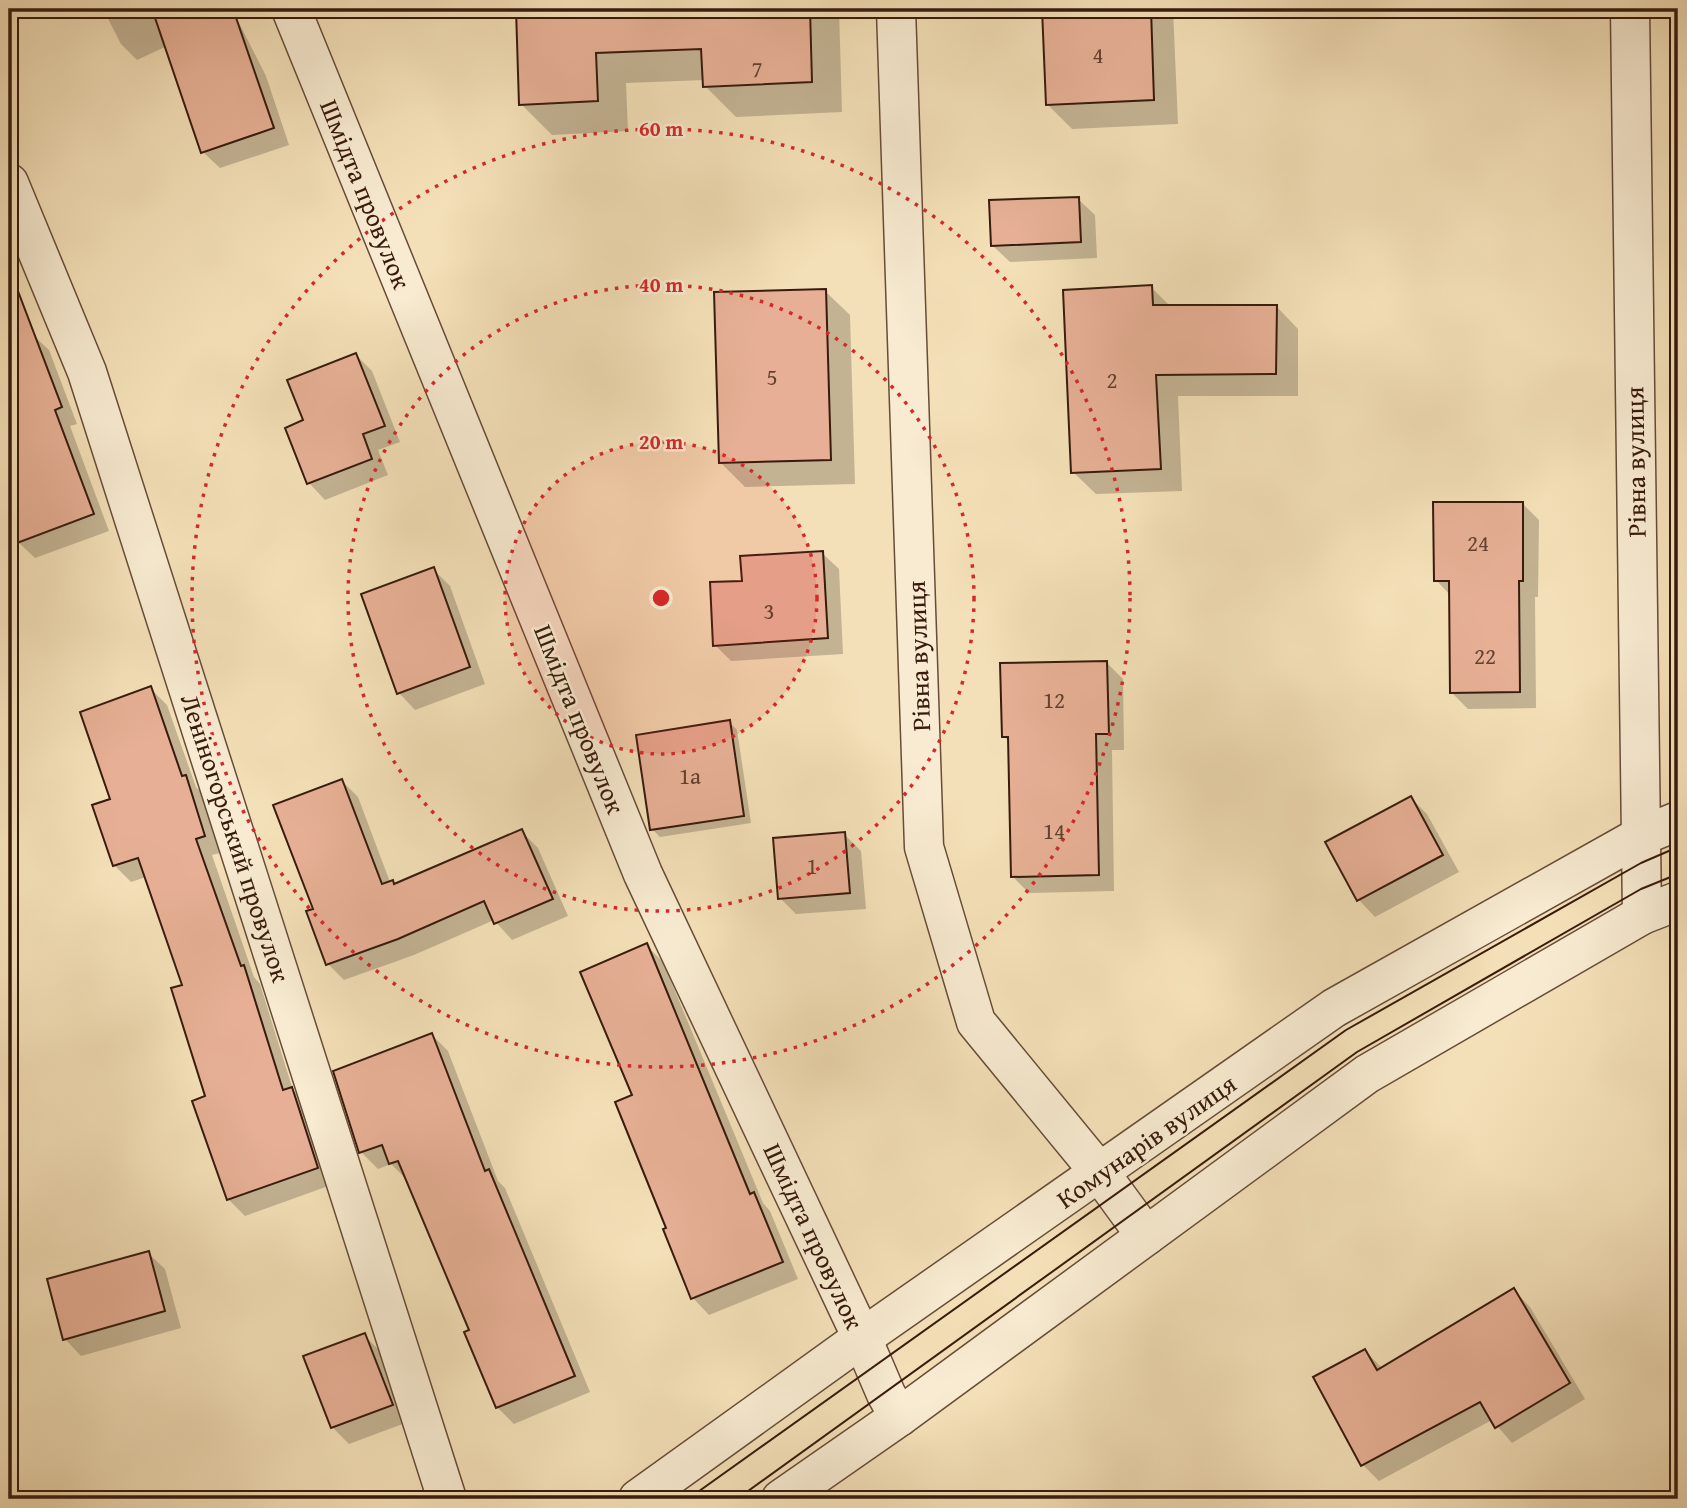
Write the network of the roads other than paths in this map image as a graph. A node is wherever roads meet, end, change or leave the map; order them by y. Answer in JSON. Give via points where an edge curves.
{"nodes":[{"id":1,"x":291,"y":9,"type":"edge"},
{"id":2,"x":896,"y":9,"type":"edge"},
{"id":3,"x":1630,"y":9,"type":"edge"},
{"id":4,"x":9,"y":183,"type":"edge"},
{"id":5,"x":1678,"y":821,"type":"edge"},
{"id":6,"x":1639,"y":838,"type":"junction"},
{"id":7,"x":1678,"y":901,"type":"edge"},
{"id":8,"x":1642,"y":915,"type":"junction"},
{"id":9,"x":1100,"y":1173,"type":"junction"},
{"id":10,"x":1146,"y":1236,"type":"junction"},
{"id":11,"x":863,"y":1338,"type":"junction"},
{"id":12,"x":899,"y":1417,"type":"junction"},
{"id":13,"x":447,"y":1499,"type":"edge"},
{"id":14,"x":638,"y":1499,"type":"edge"},
{"id":15,"x":781,"y":1499,"type":"edge"}],
"edges":[{"from":1,"to":11,"type":"street","name":"Шмідта провулок","via":[[643,874]]},
{"from":2,"to":9,"type":"street","name":"Рівна вулиця","via":[[924,847],[976,1022]]},
{"from":3,"to":6,"type":"street","name":"Рівна вулиця"},
{"from":4,"to":13,"type":"street","name":"Леніногорський провулок","via":[[88,372]]},
{"from":5,"to":6,"type":"street","name":"Комунарів вулиця"},
{"from":6,"to":8,"type":"street","name":"Рівна вулиця"},
{"from":6,"to":9,"type":"street","name":"Комунарів вулиця","via":[[1334,1008]]},
{"from":7,"to":8,"type":"street"},
{"from":8,"to":10,"type":"street","via":[[1367,1074]]},
{"from":9,"to":10,"type":"street","name":"Рівна вулиця"},
{"from":9,"to":11,"type":"street","name":"Комунарів вулиця"},
{"from":10,"to":12,"type":"street"},
{"from":11,"to":12,"type":"street","name":"Шмідта провулок"},
{"from":11,"to":14,"type":"street","name":"Комунарів вулиця"},
{"from":12,"to":15,"type":"street"}]}
